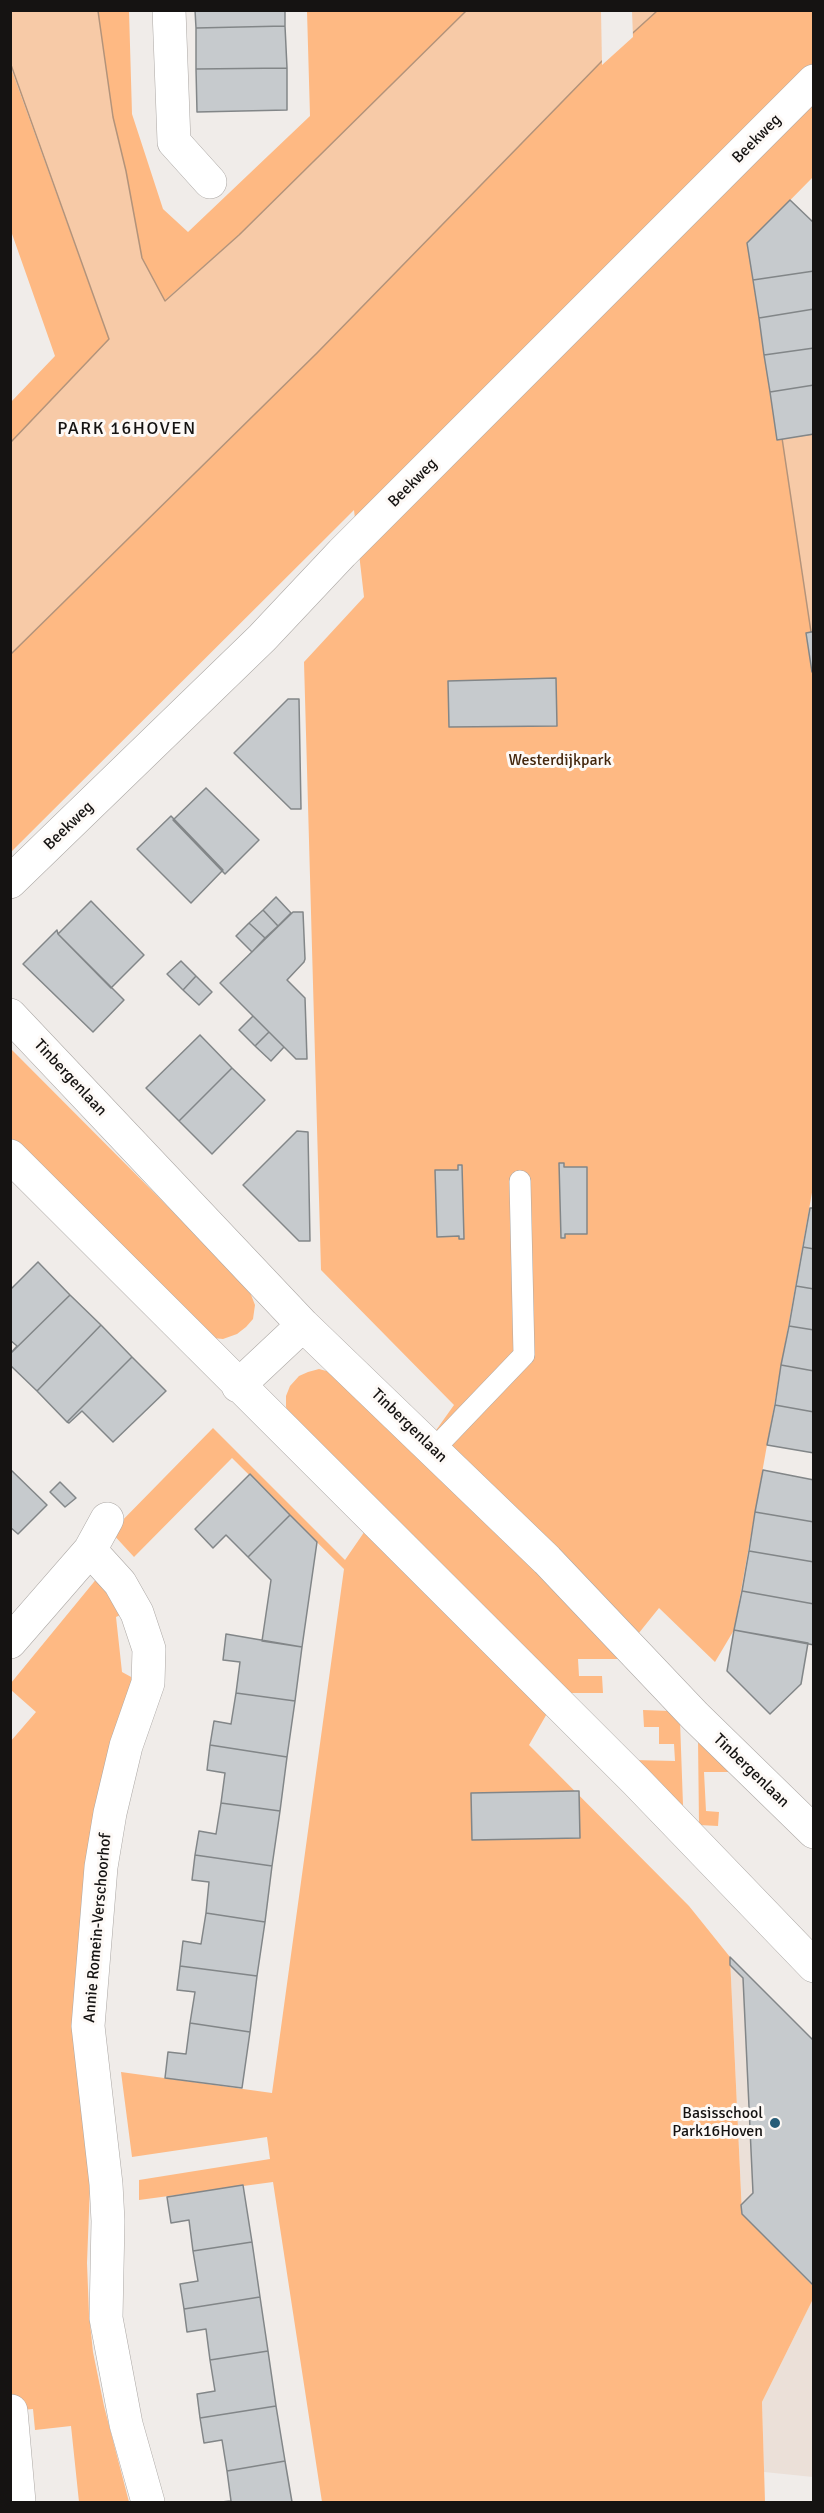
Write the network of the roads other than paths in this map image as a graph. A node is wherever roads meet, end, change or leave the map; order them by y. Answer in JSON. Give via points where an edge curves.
{"nodes":[{"id":1,"x":169,"y":10,"type":"edge"},
{"id":2,"x":813,"y":81,"type":"edge"},
{"id":3,"x":210,"y":182,"type":"dead end"},
{"id":4,"x":10,"y":882,"type":"edge"},
{"id":5,"x":10,"y":1015,"type":"edge"},
{"id":6,"x":10,"y":1156,"type":"edge"},
{"id":7,"x":520,"y":1181,"type":"dead end"},
{"id":8,"x":303,"y":1325,"type":"junction"},
{"id":9,"x":238,"y":1386,"type":"junction"},
{"id":10,"x":434,"y":1449,"type":"junction"},
{"id":11,"x":107,"y":1519,"type":"dead end"},
{"id":12,"x":90,"y":1550,"type":"junction"},
{"id":13,"x":10,"y":1642,"type":"edge"},
{"id":14,"x":813,"y":1832,"type":"edge"},
{"id":15,"x":813,"y":1966,"type":"edge"},
{"id":16,"x":11,"y":2411,"type":"edge"},
{"id":17,"x":20,"y":2502,"type":"edge"},
{"id":18,"x":148,"y":2502,"type":"edge"}],
"edges":[{"from":1,"to":3,"type":"street","via":[[174,142]]},
{"from":2,"to":4,"type":"street","name":"Beekweg","via":[[262,638]]},
{"from":5,"to":8,"type":"street","name":"Tinbergenlaan"},
{"from":6,"to":9,"type":"street"},
{"from":7,"to":10,"type":"lane","via":[[524,1355]]},
{"from":8,"to":9,"type":"street"},
{"from":8,"to":10,"type":"street","name":"Tinbergenlaan"},
{"from":9,"to":15,"type":"street","via":[[635,1780]]},
{"from":10,"to":14,"type":"street","name":"Tinbergenlaan"},
{"from":11,"to":12,"type":"street"},
{"from":12,"to":13,"type":"street"},
{"from":12,"to":18,"type":"street","name":"Annie Romein-Verschoorhof","via":[[120,1583],[138,1612],[149,1649],[148,1683],[126,1746],[101,1867],[88,2026],[106,2184],[106,2318],[126,2424]]},
{"from":16,"to":17,"type":"street"}]}
